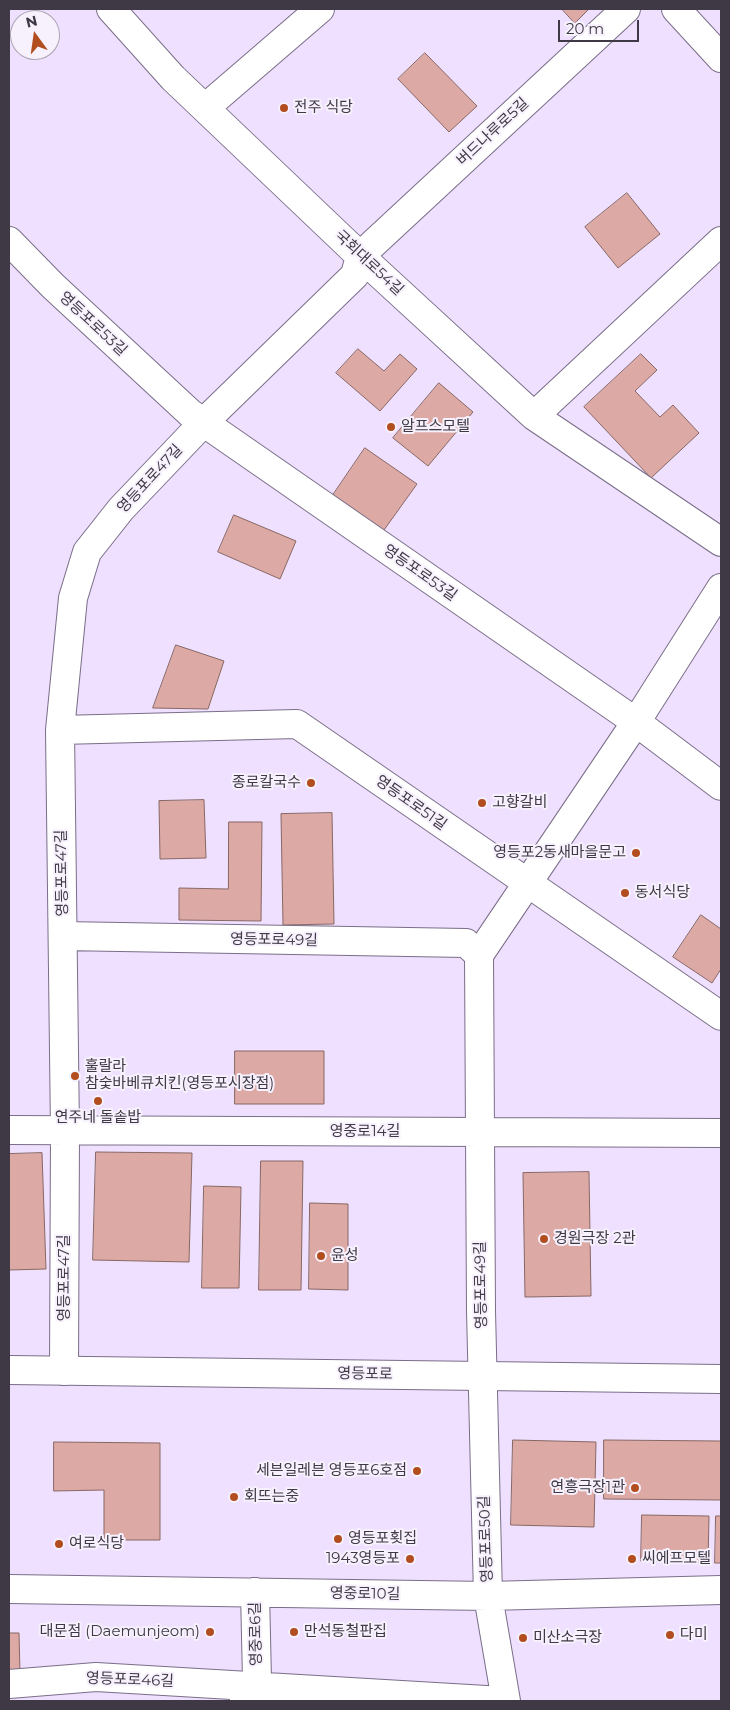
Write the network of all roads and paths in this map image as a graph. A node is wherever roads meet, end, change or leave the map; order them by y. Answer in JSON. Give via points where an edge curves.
{"nodes":[{"id":1,"x":111,"y":9,"type":"edge"},
{"id":2,"x":320,"y":9,"type":"edge"},
{"id":3,"x":626,"y":9,"type":"edge"},
{"id":4,"x":676,"y":9,"type":"edge"},
{"id":5,"x":721,"y":58,"type":"edge"},
{"id":6,"x":205,"y":108,"type":"junction"},
{"id":7,"x":721,"y":240,"type":"edge"},
{"id":8,"x":9,"y":241,"type":"edge"},
{"id":9,"x":360,"y":256,"type":"junction"},
{"id":10,"x":534,"y":416,"type":"junction"},
{"id":11,"x":203,"y":423,"type":"junction"},
{"id":12,"x":721,"y":542,"type":"edge"},
{"id":13,"x":721,"y":588,"type":"edge"},
{"id":14,"x":636,"y":722,"type":"junction"},
{"id":15,"x":60,"y":730,"type":"junction"},
{"id":16,"x":721,"y":786,"type":"edge"},
{"id":17,"x":528,"y":884,"type":"junction"},
{"id":18,"x":63,"y":936,"type":"junction"},
{"id":19,"x":479,"y":955,"type":"junction"},
{"id":20,"x":721,"y":1016,"type":"edge"},
{"id":21,"x":9,"y":1130,"type":"edge"},
{"id":22,"x":65,"y":1132,"type":"junction"},
{"id":23,"x":479,"y":1132,"type":"junction"},
{"id":24,"x":721,"y":1133,"type":"edge"},
{"id":25,"x":9,"y":1370,"type":"edge"},
{"id":26,"x":64,"y":1371,"type":"junction"},
{"id":27,"x":483,"y":1376,"type":"junction"},
{"id":28,"x":721,"y":1379,"type":"edge"},
{"id":29,"x":9,"y":1589,"type":"edge"},
{"id":30,"x":721,"y":1590,"type":"edge"},
{"id":31,"x":255,"y":1592,"type":"junction"},
{"id":32,"x":488,"y":1596,"type":"junction"},
{"id":33,"x":9,"y":1684,"type":"edge"},
{"id":34,"x":247,"y":1694,"type":"edge"},
{"id":35,"x":505,"y":1701,"type":"edge"}],
"edges":[{"from":1,"to":6,"type":"street","name":"국회대로54길","via":[[173,78]]},
{"from":2,"to":6,"type":"street"},
{"from":3,"to":9,"type":"street","name":"버드나루로5길"},
{"from":4,"to":5,"type":"street"},
{"from":6,"to":9,"type":"street","name":"국회대로54길"},
{"from":7,"to":10,"type":"street"},
{"from":8,"to":11,"type":"street","name":"영등포로53길"},
{"from":9,"to":10,"type":"street","name":"국회대로54길"},
{"from":9,"to":11,"type":"street","via":[[356,275]]},
{"from":10,"to":12,"type":"street","name":"국회대로54길"},
{"from":11,"to":14,"type":"street","name":"영등포로53길"},
{"from":11,"to":15,"type":"street","name":"영등포로47길","via":[[121,509],[87,552],[73,598]]},
{"from":13,"to":14,"type":"street"},
{"from":14,"to":16,"type":"street","name":"영등포로53길"},
{"from":14,"to":17,"type":"street"},
{"from":15,"to":17,"type":"street","name":"영등포로51길","via":[[297,724]]},
{"from":15,"to":18,"type":"street","name":"영등포로47길"},
{"from":17,"to":19,"type":"street"},
{"from":17,"to":20,"type":"street","name":"영등포로51길"},
{"from":18,"to":19,"type":"street","name":"영등포로49길","via":[[466,942]]},
{"from":18,"to":22,"type":"street","name":"영등포로47길"},
{"from":19,"to":23,"type":"street","name":"영등포로49길"},
{"from":21,"to":22,"type":"street","name":"영중로14길"},
{"from":22,"to":23,"type":"street","name":"영중로14길"},
{"from":22,"to":26,"type":"street","name":"영등포로47길"},
{"from":23,"to":24,"type":"street","name":"영중로14길"},
{"from":23,"to":27,"type":"street","name":"영등포로49길"},
{"from":25,"to":26,"type":"street","name":"영등포로"},
{"from":26,"to":27,"type":"street","name":"영등포로"},
{"from":27,"to":28,"type":"street","name":"영등포로"},
{"from":27,"to":32,"type":"street","name":"영등포로50길"},
{"from":29,"to":31,"type":"street","name":"영중로10길"},
{"from":30,"to":32,"type":"street","name":"영중로10길"},
{"from":31,"to":32,"type":"street","name":"영중로10길"},
{"from":31,"to":34,"type":"street","name":"영중로6길","via":[[257,1680]]},
{"from":32,"to":35,"type":"street","name":"영등포로50길"},
{"from":33,"to":34,"type":"street","name":"영등포로46길","via":[[96,1677]]},
{"from":34,"to":35,"type":"street","name":"영등포로50길"}]}
